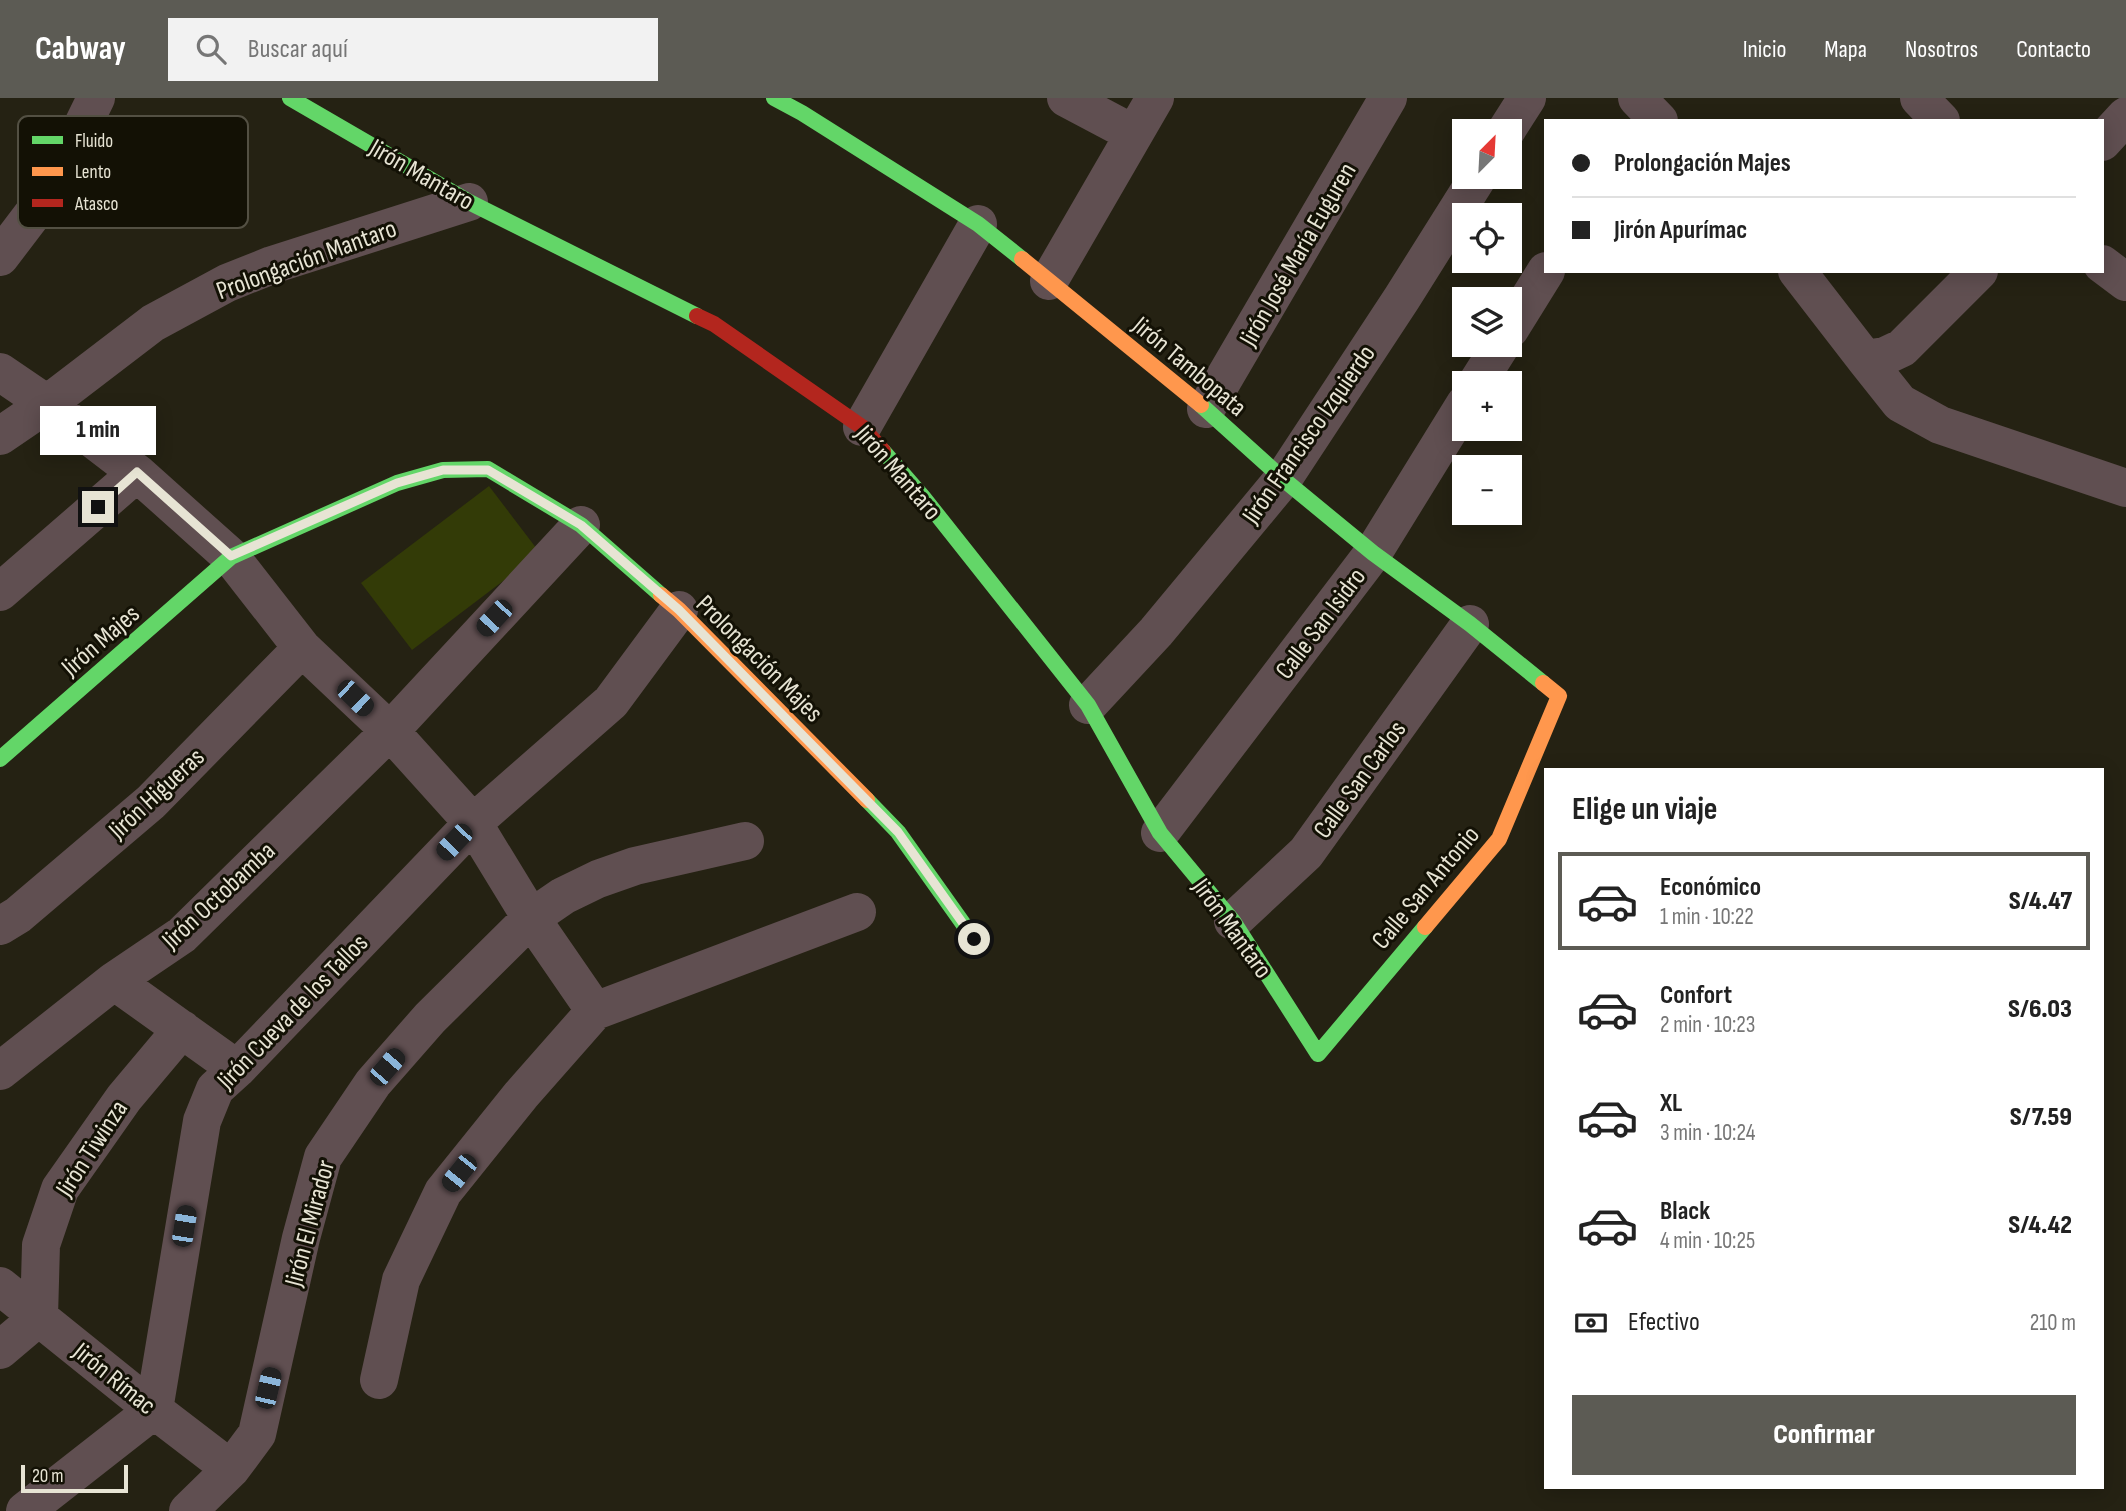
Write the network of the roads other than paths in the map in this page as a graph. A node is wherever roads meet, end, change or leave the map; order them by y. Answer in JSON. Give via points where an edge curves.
{"nodes":[{"id":1,"x":96,"y":98,"type":"edge"},
{"id":2,"x":290,"y":98,"type":"edge"},
{"id":3,"x":1066,"y":98,"type":"edge"},
{"id":4,"x":1155,"y":98,"type":"edge"},
{"id":5,"x":1388,"y":98,"type":"edge"},
{"id":6,"x":1527,"y":98,"type":"edge"},
{"id":7,"x":1919,"y":98,"type":"edge"},
{"id":8,"x":795,"y":103,"type":"edge"},
{"id":9,"x":87,"y":116,"type":"edge"},
{"id":10,"x":2126,"y":116,"type":"edge"},
{"id":11,"x":1514,"y":119,"type":"edge"},
{"id":12,"x":1939,"y":119,"type":"edge"},
{"id":13,"x":1134,"y":134,"type":"junction"},
{"id":14,"x":2104,"y":140,"type":"edge"},
{"id":15,"x":1470,"y":189,"type":"edge"},
{"id":16,"x":470,"y":202,"type":"junction"},
{"id":17,"x":978,"y":224,"type":"junction"},
{"id":18,"x":22,"y":228,"type":"edge"},
{"id":19,"x":0,"y":257,"type":"edge"},
{"id":20,"x":2104,"y":266,"type":"edge"},
{"id":21,"x":1545,"y":273,"type":"edge"},
{"id":22,"x":1799,"y":273,"type":"edge"},
{"id":23,"x":1977,"y":273,"type":"edge"},
{"id":24,"x":1049,"y":281,"type":"junction"},
{"id":25,"x":2126,"y":282,"type":"edge"},
{"id":26,"x":1522,"y":310,"type":"edge"},
{"id":27,"x":1865,"y":359,"type":"junction"},
{"id":28,"x":0,"y":372,"type":"edge"},
{"id":29,"x":47,"y":404,"type":"junction"},
{"id":30,"x":1206,"y":409,"type":"junction"},
{"id":31,"x":1452,"y":425,"type":"edge"},
{"id":32,"x":862,"y":427,"type":"junction"},
{"id":33,"x":0,"y":436,"type":"edge"},
{"id":34,"x":137,"y":472,"type":"junction"},
{"id":35,"x":1283,"y":480,"type":"junction"},
{"id":36,"x":2126,"y":488,"type":"edge"},
{"id":37,"x":581,"y":525,"type":"junction"},
{"id":38,"x":1373,"y":553,"type":"junction"},
{"id":39,"x":231,"y":556,"type":"junction"},
{"id":40,"x":0,"y":592,"type":"edge"},
{"id":41,"x":679,"y":610,"type":"junction"},
{"id":42,"x":1470,"y":624,"type":"junction"},
{"id":43,"x":302,"y":648,"type":"junction"},
{"id":44,"x":1559,"y":696,"type":"joint"},
{"id":45,"x":1088,"y":705,"type":"junction"},
{"id":46,"x":390,"y":731,"type":"junction"},
{"id":47,"x":0,"y":760,"type":"edge"},
{"id":48,"x":473,"y":823,"type":"junction"},
{"id":49,"x":1160,"y":833,"type":"junction"},
{"id":50,"x":745,"y":841,"type":"dead end"},
{"id":51,"x":857,"y":912,"type":"dead end"},
{"id":52,"x":531,"y":918,"type":"junction"},
{"id":53,"x":1233,"y":920,"type":"junction"},
{"id":54,"x":0,"y":926,"type":"edge"},
{"id":55,"x":974,"y":939,"type":"dead end"},
{"id":56,"x":114,"y":981,"type":"junction"},
{"id":57,"x":596,"y":1012,"type":"junction"},
{"id":58,"x":182,"y":1029,"type":"junction"},
{"id":59,"x":1318,"y":1054,"type":"joint"},
{"id":60,"x":237,"y":1069,"type":"junction"},
{"id":61,"x":0,"y":1071,"type":"edge"},
{"id":62,"x":0,"y":1286,"type":"edge"},
{"id":63,"x":39,"y":1317,"type":"junction"},
{"id":64,"x":0,"y":1350,"type":"edge"},
{"id":65,"x":379,"y":1380,"type":"dead end"},
{"id":66,"x":154,"y":1410,"type":"junction"},
{"id":67,"x":231,"y":1469,"type":"junction"},
{"id":68,"x":25,"y":1511,"type":"edge"},
{"id":69,"x":188,"y":1511,"type":"edge"}],
"edges":[{"from":1,"to":9,"type":"street"},
{"from":2,"to":16,"type":"street","name":"Jirón Mantaro"},
{"from":3,"to":13,"type":"street"},
{"from":4,"to":13,"type":"street"},
{"from":5,"to":30,"type":"street","name":"Jirón José María Euguren"},
{"from":6,"to":11,"type":"street"},
{"from":7,"to":12,"type":"street"},
{"from":8,"to":17,"type":"street","name":"Jirón Tambopata"},
{"from":10,"to":14,"type":"street"},
{"from":13,"to":24,"type":"street"},
{"from":15,"to":35,"type":"street","name":"Jirón Francisco Izquierdo"},
{"from":16,"to":29,"type":"street","name":"Prolongación Mantaro","via":[[227,283],[153,323]]},
{"from":16,"to":32,"type":"street","name":"Jirón Mantaro","via":[[714,324]]},
{"from":17,"to":24,"type":"street","name":"Jirón Tambopata"},
{"from":17,"to":32,"type":"street"},
{"from":18,"to":19,"type":"street"},
{"from":20,"to":25,"type":"street"},
{"from":21,"to":26,"type":"street"},
{"from":22,"to":27,"type":"street"},
{"from":23,"to":27,"type":"street","via":[[1902,348]]},
{"from":24,"to":30,"type":"street","name":"Jirón Tambopata"},
{"from":27,"to":36,"type":"street","via":[[1900,403],[1940,425]]},
{"from":28,"to":29,"type":"street"},
{"from":29,"to":33,"type":"street","name":"Prolongación Mantaro"},
{"from":29,"to":34,"type":"street"},
{"from":30,"to":35,"type":"street","name":"Jirón Tambopata"},
{"from":31,"to":38,"type":"street","name":"Calle San Isidro"},
{"from":32,"to":45,"type":"street","name":"Jirón Mantaro"},
{"from":34,"to":39,"type":"street"},
{"from":34,"to":40,"type":"street"},
{"from":35,"to":38,"type":"street","name":"Jirón Tambopata"},
{"from":35,"to":45,"type":"street","name":"Jirón Francisco Izquierdo","via":[[1156,632]]},
{"from":37,"to":39,"type":"street","name":"Prolongación Majes","via":[[488,470],[443,470],[397,483]]},
{"from":37,"to":41,"type":"street","name":"Prolongación Majes"},
{"from":37,"to":46,"type":"street","name":"Jirón Octobamba"},
{"from":38,"to":42,"type":"street","name":"Jirón Tambopata"},
{"from":38,"to":49,"type":"street","name":"Calle San Isidro"},
{"from":39,"to":43,"type":"street"},
{"from":39,"to":47,"type":"street","name":"Jirón Majes"},
{"from":41,"to":48,"type":"street","name":"Jirón Cueva de los Tallos","via":[[611,702]]},
{"from":41,"to":55,"type":"street","name":"Prolongación Majes","via":[[898,832]]},
{"from":42,"to":44,"type":"street","name":"Jirón Tambopata"},
{"from":42,"to":53,"type":"street","name":"Calle San Carlos","via":[[1306,853]]},
{"from":43,"to":46,"type":"street"},
{"from":43,"to":54,"type":"street","name":"Jirón Higueras","via":[[151,802]]},
{"from":44,"to":59,"type":"street","name":"Calle San Antonio","via":[[1499,839]]},
{"from":45,"to":49,"type":"street","name":"Jirón Mantaro"},
{"from":46,"to":48,"type":"street"},
{"from":46,"to":56,"type":"street","name":"Jirón Octobamba","via":[[182,935]]},
{"from":48,"to":52,"type":"street"},
{"from":48,"to":60,"type":"street","name":"Jirón Cueva de los Tallos"},
{"from":49,"to":53,"type":"street","name":"Jirón Mantaro"},
{"from":50,"to":52,"type":"street","name":"Jirón El Mirador","via":[[598,879]]},
{"from":51,"to":57,"type":"street"},
{"from":52,"to":57,"type":"street"},
{"from":52,"to":67,"type":"street","name":"Jirón El Mirador","via":[[430,1018],[373,1083],[323,1157],[257,1434]]},
{"from":53,"to":59,"type":"street","name":"Jirón Mantaro"},
{"from":56,"to":58,"type":"street"},
{"from":56,"to":61,"type":"street","name":"Jirón Octobamba"},
{"from":57,"to":65,"type":"street","via":[[443,1192],[401,1279]]},
{"from":58,"to":60,"type":"street"},
{"from":58,"to":63,"type":"street","name":"Jirón Tiwinza","via":[[124,1098],[60,1189],[41,1245]]},
{"from":60,"to":66,"type":"street","name":"Jirón Cueva de los Tallos","via":[[215,1089],[202,1121]]},
{"from":62,"to":63,"type":"street","name":"Jirón Rímac"},
{"from":63,"to":64,"type":"street"},
{"from":63,"to":66,"type":"street","name":"Jirón Rímac"},
{"from":66,"to":67,"type":"street","name":"Jirón Rímac"},
{"from":66,"to":68,"type":"street"},
{"from":67,"to":69,"type":"street","name":"Jirón El Mirador"}]}
